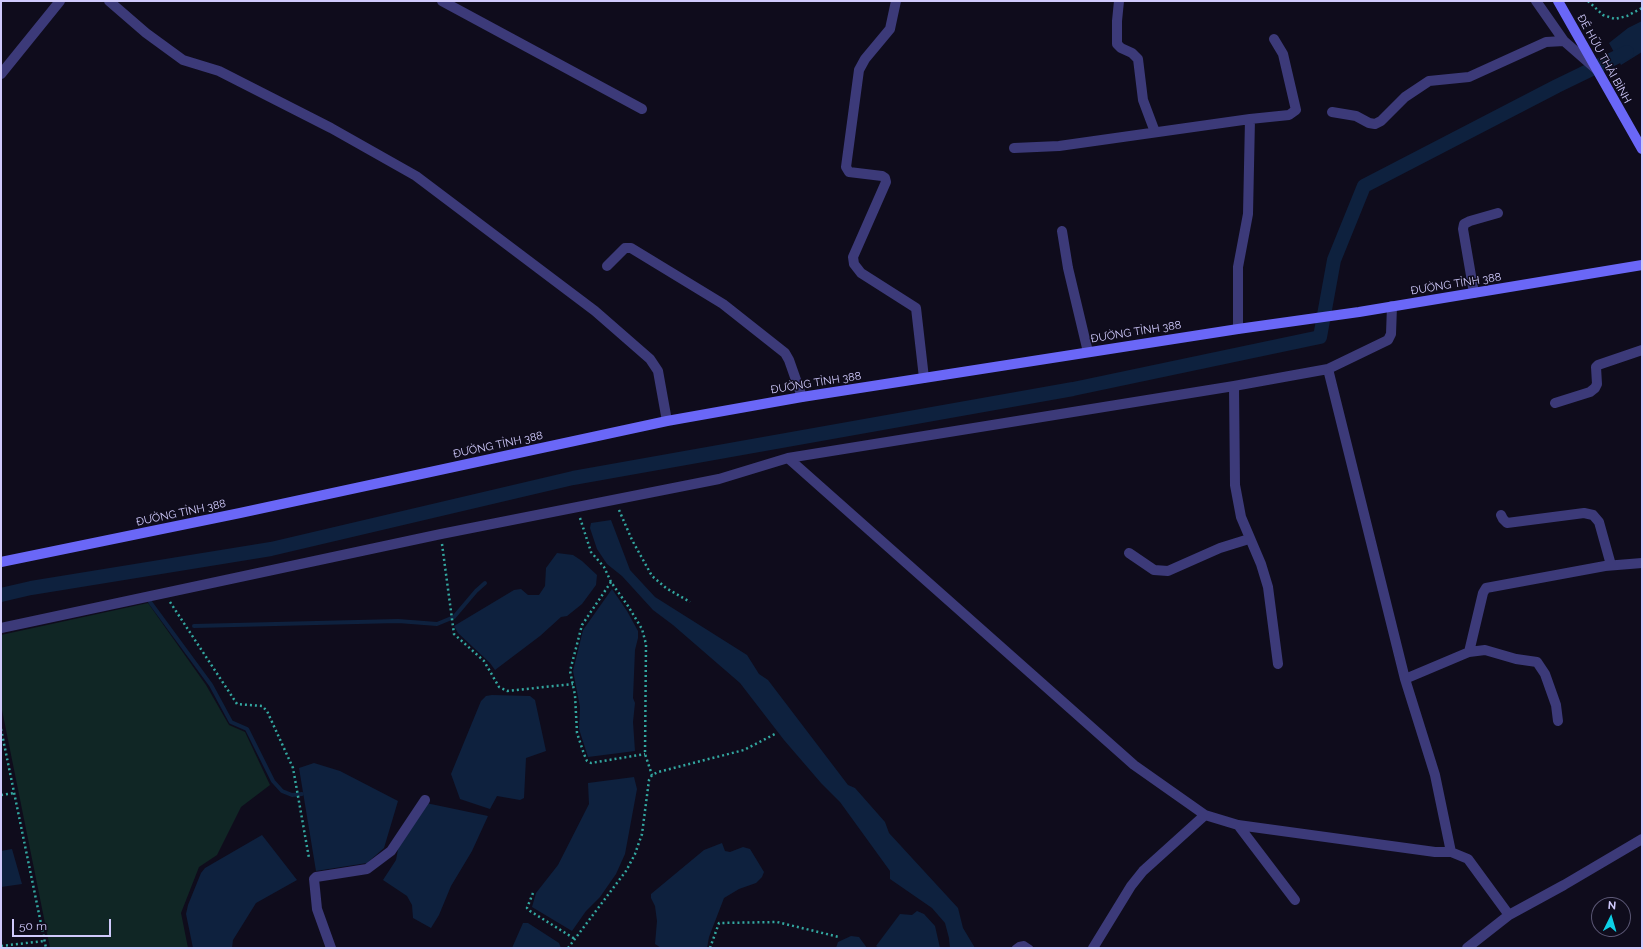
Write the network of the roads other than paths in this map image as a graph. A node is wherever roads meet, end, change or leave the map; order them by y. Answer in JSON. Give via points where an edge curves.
{"nodes":[{"id":1,"x":60,"y":1,"type":"edge"},
{"id":2,"x":109,"y":1,"type":"edge"},
{"id":3,"x":442,"y":1,"type":"edge"},
{"id":4,"x":896,"y":1,"type":"edge"},
{"id":5,"x":1119,"y":1,"type":"edge"},
{"id":6,"x":1536,"y":1,"type":"edge"},
{"id":7,"x":1558,"y":1,"type":"edge"},
{"id":8,"x":1274,"y":39,"type":"dead end"},
{"id":9,"x":1564,"y":41,"type":"junction"},
{"id":10,"x":1596,"y":69,"type":"junction"},
{"id":11,"x":1,"y":74,"type":"edge"},
{"id":12,"x":642,"y":109,"type":"dead end"},
{"id":13,"x":1332,"y":112,"type":"dead end"},
{"id":14,"x":1250,"y":119,"type":"junction"},
{"id":15,"x":1155,"y":132,"type":"junction"},
{"id":16,"x":1014,"y":148,"type":"dead end"},
{"id":17,"x":1642,"y":149,"type":"edge"},
{"id":18,"x":1498,"y":213,"type":"dead end"},
{"id":19,"x":1062,"y":231,"type":"dead end"},
{"id":20,"x":1642,"y":265,"type":"edge"},
{"id":21,"x":607,"y":266,"type":"dead end"},
{"id":22,"x":1474,"y":293,"type":"junction"},
{"id":23,"x":1392,"y":306,"type":"junction"},
{"id":24,"x":1238,"y":329,"type":"junction"},
{"id":25,"x":1642,"y":350,"type":"edge"},
{"id":26,"x":1088,"y":352,"type":"junction"},
{"id":27,"x":1328,"y":369,"type":"junction"},
{"id":28,"x":924,"y":378,"type":"junction"},
{"id":29,"x":1234,"y":386,"type":"junction"},
{"id":30,"x":802,"y":397,"type":"junction"},
{"id":31,"x":1555,"y":403,"type":"dead end"},
{"id":32,"x":667,"y":421,"type":"junction"},
{"id":33,"x":788,"y":458,"type":"junction"},
{"id":34,"x":1501,"y":515,"type":"dead end"},
{"id":35,"x":1249,"y":539,"type":"junction"},
{"id":36,"x":1129,"y":553,"type":"dead end"},
{"id":37,"x":1,"y":562,"type":"edge"},
{"id":38,"x":1642,"y":563,"type":"edge"},
{"id":39,"x":1611,"y":565,"type":"junction"},
{"id":40,"x":1,"y":628,"type":"edge"},
{"id":41,"x":1469,"y":652,"type":"junction"},
{"id":42,"x":1278,"y":664,"type":"dead end"},
{"id":43,"x":1405,"y":678,"type":"junction"},
{"id":44,"x":1558,"y":721,"type":"dead end"},
{"id":45,"x":424,"y":800,"type":"dead end"},
{"id":46,"x":1205,"y":815,"type":"junction"},
{"id":47,"x":1238,"y":825,"type":"junction"},
{"id":48,"x":1642,"y":839,"type":"edge"},
{"id":49,"x":1451,"y":852,"type":"junction"},
{"id":50,"x":1295,"y":900,"type":"dead end"},
{"id":51,"x":1509,"y":915,"type":"junction"},
{"id":52,"x":331,"y":948,"type":"edge"},
{"id":53,"x":1015,"y":948,"type":"edge"},
{"id":54,"x":1030,"y":948,"type":"edge"},
{"id":55,"x":1093,"y":948,"type":"edge"},
{"id":56,"x":1467,"y":948,"type":"edge"}],
"edges":[{"from":1,"to":11,"type":"street"},
{"from":2,"to":32,"type":"street","via":[[183,60],[219,71],[331,128],[416,176],[564,287],[650,359],[658,371]]},
{"from":3,"to":12,"type":"street"},
{"from":4,"to":28,"type":"street","via":[[890,29],[859,70],[846,167],[849,172],[885,178],[886,182],[854,257],[854,264],[861,273],[916,308]]},
{"from":5,"to":15,"type":"street","via":[[1117,44],[1138,59],[1143,100]]},
{"from":6,"to":9,"type":"street"},
{"from":7,"to":10,"type":"main road","name":"ĐÊ HỮU THÁI BÌNH"},
{"from":8,"to":14,"type":"street","via":[[1282,50],[1296,110],[1289,116]]},
{"from":9,"to":10,"type":"street"},
{"from":9,"to":13,"type":"street","via":[[1546,42],[1469,77],[1429,81],[1417,87],[1375,124],[1356,116]]},
{"from":10,"to":17,"type":"main road","name":"ĐÊ HỮU THÁI BÌNH"},
{"from":14,"to":15,"type":"street"},
{"from":14,"to":24,"type":"street","via":[[1248,214],[1238,267]]},
{"from":15,"to":16,"type":"street","via":[[1059,146]]},
{"from":18,"to":22,"type":"street","via":[[1464,224]]},
{"from":19,"to":26,"type":"street","via":[[1069,274]]},
{"from":20,"to":22,"type":"main road","name":"ĐƯỜNG TỈNH 388"},
{"from":21,"to":30,"type":"street","via":[[625,248],[631,248],[723,304],[785,353]]},
{"from":22,"to":23,"type":"main road","name":"ĐƯỜNG TỈNH 388"},
{"from":23,"to":24,"type":"main road","name":"ĐƯỜNG TỈNH 388"},
{"from":23,"to":27,"type":"street","via":[[1391,334],[1388,340]]},
{"from":24,"to":26,"type":"main road","name":"ĐƯỜNG TỈNH 388"},
{"from":25,"to":31,"type":"street","via":[[1598,365],[1595,388]]},
{"from":26,"to":28,"type":"main road","name":"ĐƯỜNG TỈNH 388"},
{"from":27,"to":29,"type":"street"},
{"from":27,"to":43,"type":"street"},
{"from":28,"to":30,"type":"main road","name":"ĐƯỜNG TỈNH 388"},
{"from":29,"to":33,"type":"street"},
{"from":29,"to":35,"type":"street","via":[[1235,485],[1241,517]]},
{"from":30,"to":32,"type":"main road","name":"ĐƯỜNG TỈNH 388"},
{"from":32,"to":37,"type":"main road","name":"ĐƯỜNG TỈNH 388"},
{"from":33,"to":40,"type":"street","via":[[719,479],[441,534]]},
{"from":33,"to":46,"type":"street","via":[[1134,765]]},
{"from":34,"to":39,"type":"street","via":[[1507,523],[1584,513],[1593,515],[1599,522]]},
{"from":35,"to":36,"type":"street","via":[[1220,548],[1168,571],[1154,570]]},
{"from":35,"to":42,"type":"street","via":[[1268,587]]},
{"from":38,"to":39,"type":"street"},
{"from":39,"to":41,"type":"street","via":[[1486,588]]},
{"from":41,"to":43,"type":"street"},
{"from":41,"to":44,"type":"street","via":[[1485,650],[1516,660],[1537,662],[1545,674],[1556,705]]},
{"from":43,"to":49,"type":"street","via":[[1434,775]]},
{"from":45,"to":52,"type":"street","via":[[391,851],[367,868],[314,879],[317,909]]},
{"from":46,"to":47,"type":"street"},
{"from":46,"to":55,"type":"street","via":[[1143,871]]},
{"from":47,"to":49,"type":"street","via":[[1435,852]]},
{"from":47,"to":50,"type":"street"},
{"from":48,"to":51,"type":"street"},
{"from":49,"to":51,"type":"street","via":[[1468,859]]},
{"from":51,"to":56,"type":"street"},
{"from":53,"to":54,"type":"lane","via":[[1024,944]]}]}
